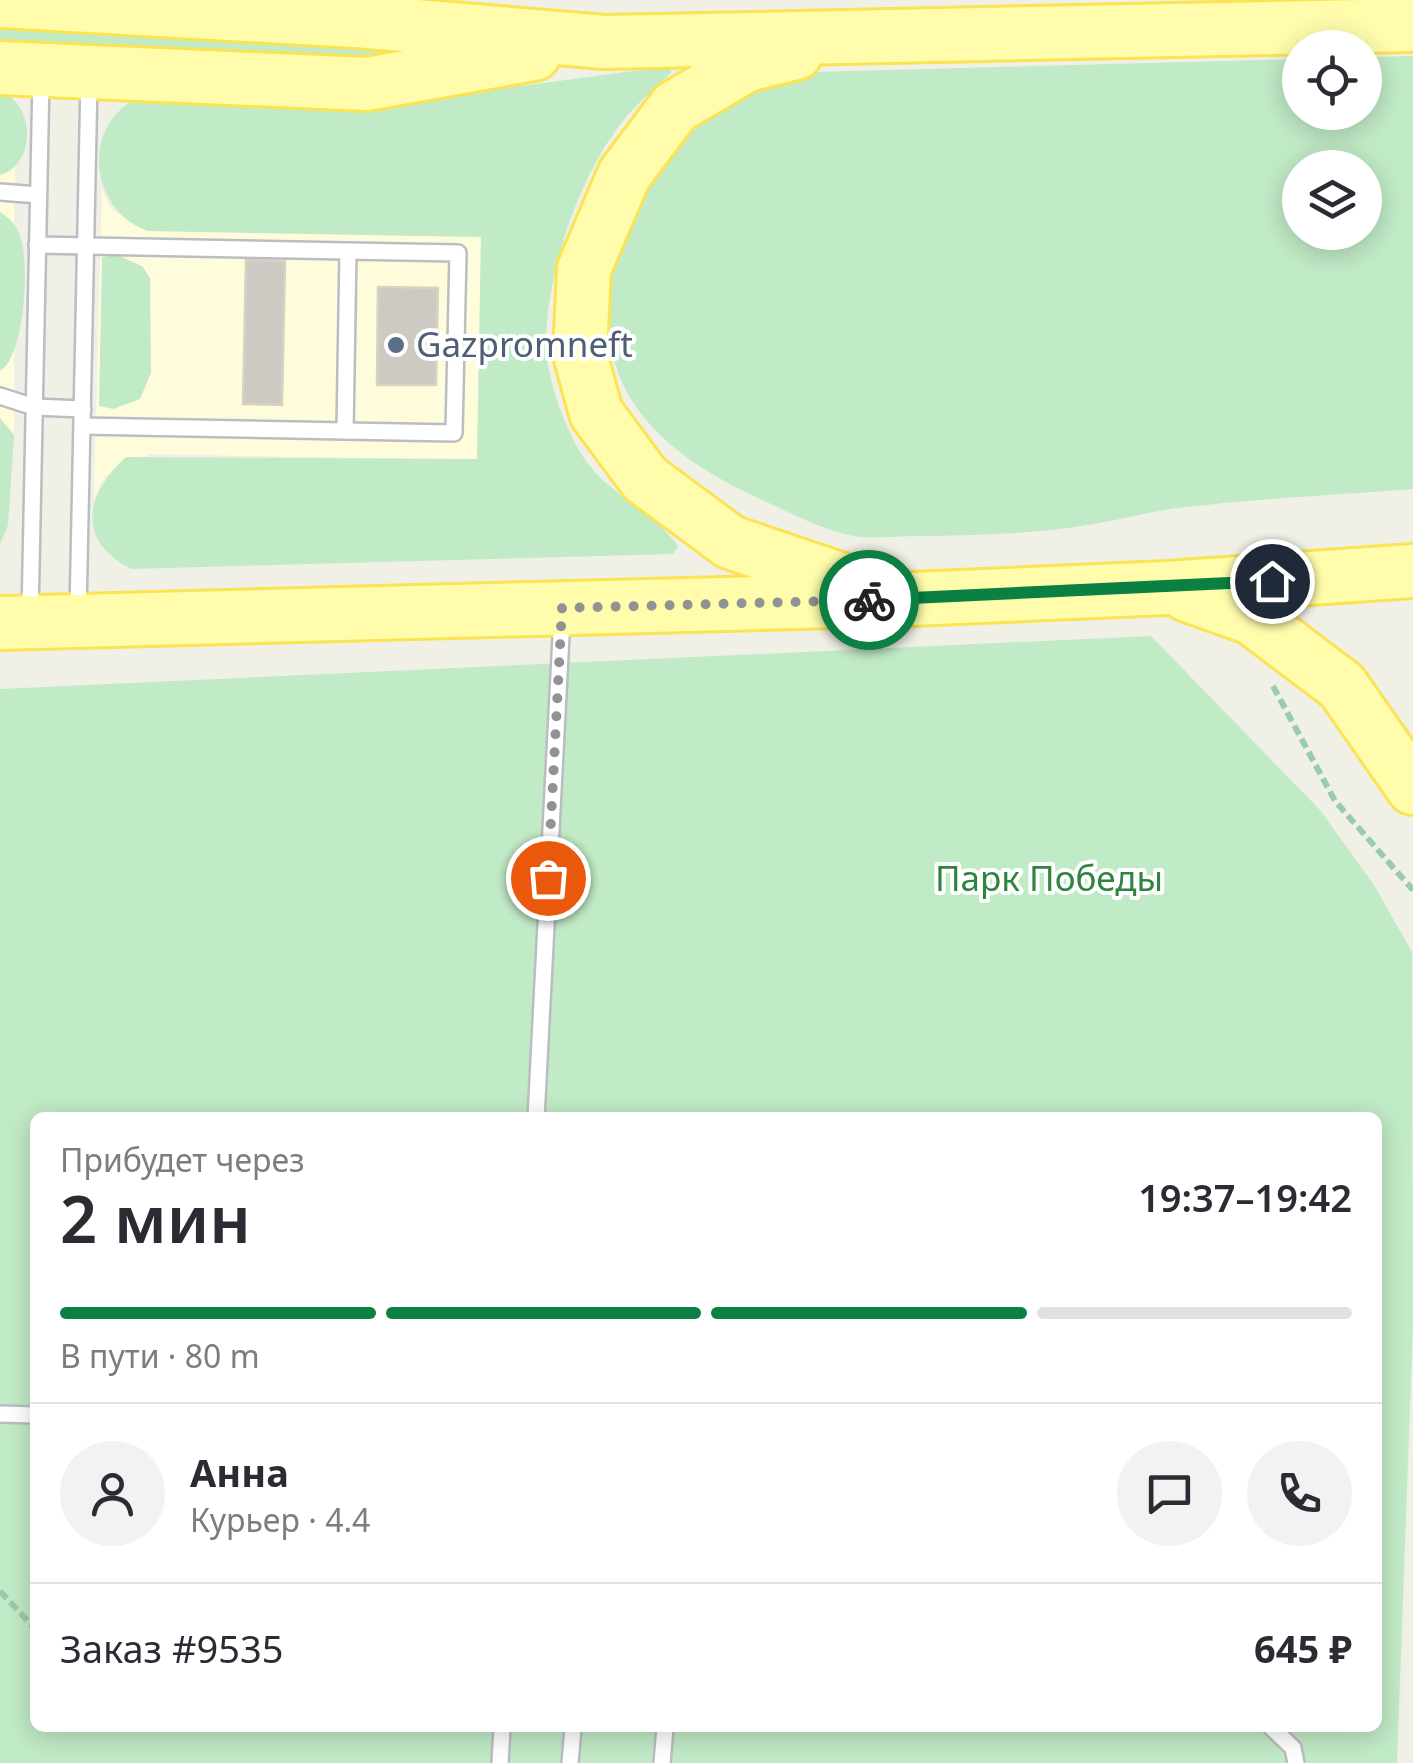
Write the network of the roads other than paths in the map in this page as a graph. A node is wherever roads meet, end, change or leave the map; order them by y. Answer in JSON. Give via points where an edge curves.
{"nodes":[{"id":1,"x":0,"y":1,"type":"edge"},
{"id":2,"x":1413,"y":24,"type":"edge"},
{"id":3,"x":870,"y":35,"type":"junction"},
{"id":4,"x":605,"y":42,"type":"junction"},
{"id":5,"x":43,"y":70,"type":"edge"},
{"id":6,"x":0,"y":192,"type":"edge"},
{"id":7,"x":38,"y":196,"type":"junction"},
{"id":8,"x":37,"y":245,"type":"junction"},
{"id":9,"x":86,"y":246,"type":"junction"},
{"id":10,"x":348,"y":251,"type":"junction"},
{"id":11,"x":0,"y":396,"type":"edge"},
{"id":12,"x":34,"y":407,"type":"junction"},
{"id":13,"x":82,"y":408,"type":"junction"},
{"id":14,"x":82,"y":426,"type":"junction"},
{"id":15,"x":345,"y":431,"type":"junction"},
{"id":16,"x":1413,"y":571,"type":"edge"},
{"id":17,"x":1167,"y":588,"type":"junction"},
{"id":18,"x":912,"y":599,"type":"junction"},
{"id":19,"x":562,"y":608,"type":"junction"},
{"id":20,"x":36,"y":622,"type":"edge"},
{"id":21,"x":1413,"y":788,"type":"edge"},
{"id":22,"x":536,"y":1112,"type":"edge"},
{"id":23,"x":0,"y":1414,"type":"edge"},
{"id":24,"x":30,"y":1415,"type":"edge"},
{"id":25,"x":502,"y":1732,"type":"edge"},
{"id":26,"x":573,"y":1732,"type":"edge"},
{"id":27,"x":665,"y":1732,"type":"edge"},
{"id":28,"x":1276,"y":1732,"type":"edge"},
{"id":29,"x":500,"y":1763,"type":"edge"},
{"id":30,"x":570,"y":1763,"type":"edge"},
{"id":31,"x":662,"y":1763,"type":"edge"},
{"id":32,"x":1296,"y":1763,"type":"edge"}],
"edges":[{"from":1,"to":4,"type":"main road"},
{"from":2,"to":3,"type":"main road"},
{"from":3,"to":4,"type":"main road"},
{"from":3,"to":18,"type":"main road","via":[[747,65],[676,107],[624,175],[584,269],[580,354],[596,414],[646,480],[730,542],[823,577]]},
{"from":4,"to":5,"type":"main road","via":[[367,84]]},
{"from":5,"to":7,"type":"lane"},
{"from":5,"to":9,"type":"lane"},
{"from":6,"to":7,"type":"lane"},
{"from":7,"to":8,"type":"lane"},
{"from":8,"to":9,"type":"lane"},
{"from":8,"to":12,"type":"lane"},
{"from":9,"to":10,"type":"lane"},
{"from":9,"to":13,"type":"lane"},
{"from":10,"to":15,"type":"lane"},
{"from":10,"to":15,"type":"lane","via":[[458,253],[454,432]]},
{"from":11,"to":12,"type":"lane"},
{"from":12,"to":13,"type":"lane"},
{"from":12,"to":20,"type":"lane"},
{"from":13,"to":14,"type":"lane"},
{"from":14,"to":15,"type":"lane"},
{"from":14,"to":20,"type":"lane"},
{"from":16,"to":17,"type":"main road"},
{"from":17,"to":18,"type":"main road"},
{"from":17,"to":21,"type":"main road","via":[[1252,618],[1342,686]]},
{"from":18,"to":19,"type":"main road"},
{"from":19,"to":20,"type":"main road"},
{"from":19,"to":22,"type":"lane"},
{"from":23,"to":24,"type":"lane"},
{"from":25,"to":29,"type":"lane"},
{"from":26,"to":30,"type":"lane"},
{"from":27,"to":31,"type":"lane"},
{"from":28,"to":32,"type":"lane","via":[[1293,1748]]}]}
